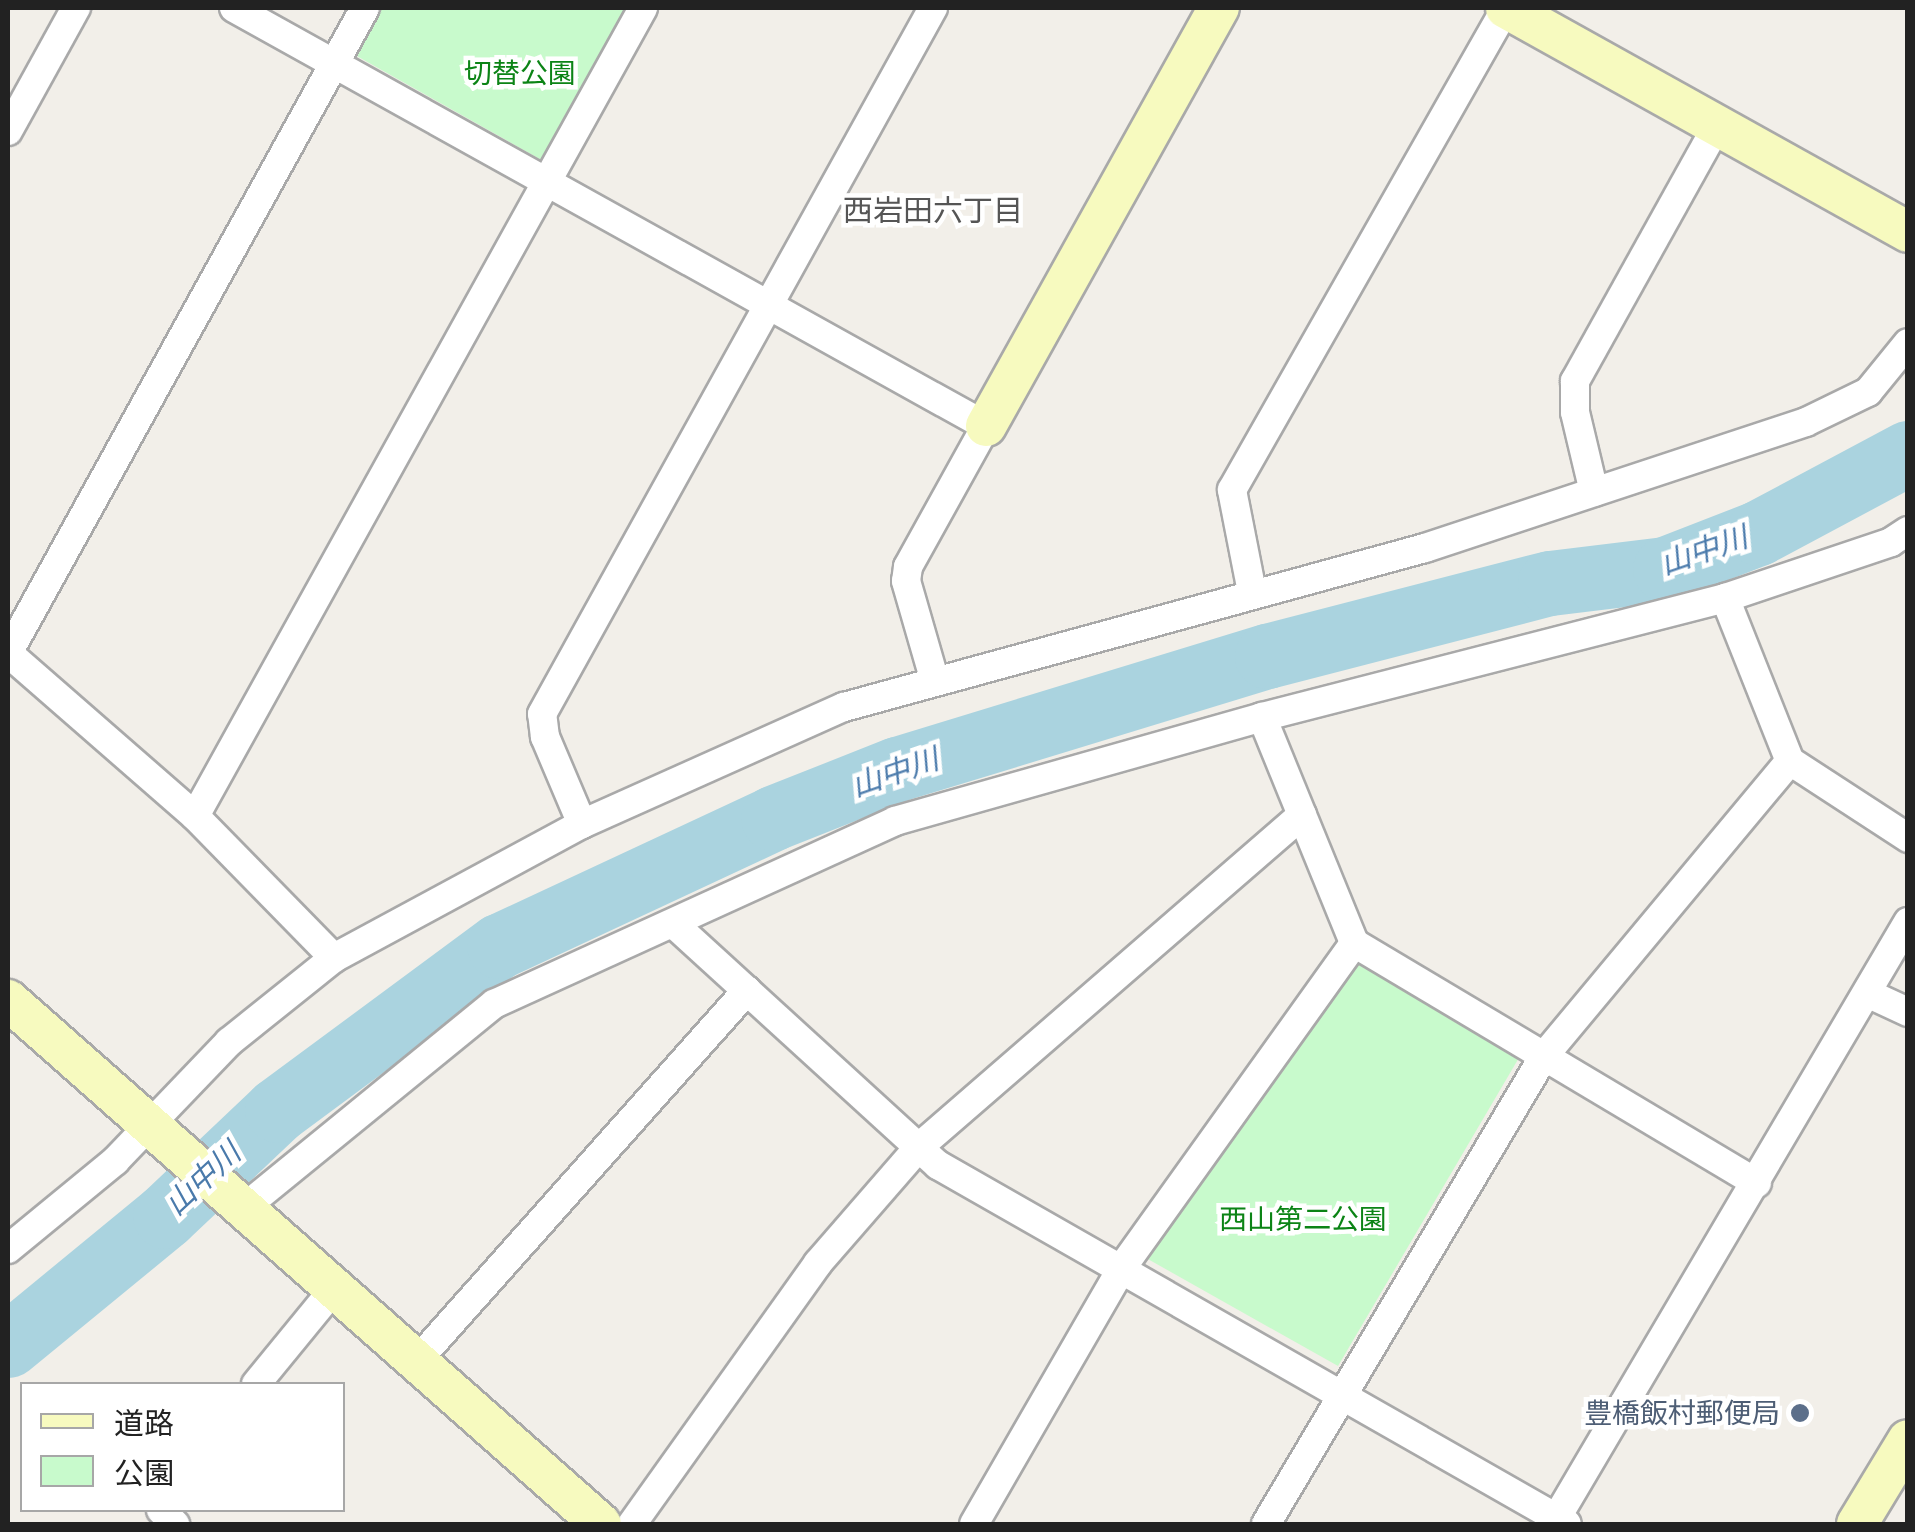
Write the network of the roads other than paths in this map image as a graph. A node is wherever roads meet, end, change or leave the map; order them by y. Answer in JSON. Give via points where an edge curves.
{"nodes":[{"id":1,"x":76,"y":8,"type":"edge"},
{"id":2,"x":234,"y":8,"type":"edge"},
{"id":3,"x":364,"y":8,"type":"edge"},
{"id":4,"x":643,"y":8,"type":"edge"},
{"id":5,"x":933,"y":8,"type":"edge"},
{"id":6,"x":1219,"y":8,"type":"edge"},
{"id":7,"x":1506,"y":8,"type":"edge"},
{"id":8,"x":334,"y":64,"type":"junction"},
{"id":9,"x":1717,"y":126,"type":"junction"},
{"id":10,"x":8,"y":130,"type":"edge"},
{"id":11,"x":549,"y":179,"type":"junction"},
{"id":12,"x":1908,"y":232,"type":"edge"},
{"id":13,"x":768,"y":302,"type":"junction"},
{"id":14,"x":1908,"y":343,"type":"edge"},
{"id":15,"x":986,"y":426,"type":"junction"},
{"id":16,"x":1594,"y":492,"type":"junction"},
{"id":17,"x":1908,"y":531,"type":"edge"},
{"id":18,"x":1252,"y":592,"type":"junction"},
{"id":19,"x":1726,"y":598,"type":"junction"},
{"id":20,"x":934,"y":678,"type":"junction"},
{"id":21,"x":1262,"y":717,"type":"junction"},
{"id":22,"x":1790,"y":762,"type":"junction"},
{"id":23,"x":1302,"y":815,"type":"junction"},
{"id":24,"x":195,"y":816,"type":"junction"},
{"id":25,"x":582,"y":824,"type":"junction"},
{"id":26,"x":1908,"y":838,"type":"edge"},
{"id":27,"x":1908,"y":922,"type":"edge"},
{"id":28,"x":675,"y":925,"type":"junction"},
{"id":29,"x":1354,"y":942,"type":"junction"},
{"id":30,"x":334,"y":958,"type":"junction"},
{"id":31,"x":747,"y":991,"type":"junction"},
{"id":32,"x":1867,"y":993,"type":"junction"},
{"id":33,"x":8,"y":1000,"type":"edge"},
{"id":34,"x":1908,"y":1012,"type":"edge"},
{"id":35,"x":1544,"y":1056,"type":"junction"},
{"id":36,"x":153,"y":1131,"type":"junction"},
{"id":37,"x":919,"y":1147,"type":"junction"},
{"id":38,"x":1757,"y":1183,"type":"junction"},
{"id":39,"x":235,"y":1206,"type":"junction"},
{"id":40,"x":8,"y":1250,"type":"edge"},
{"id":41,"x":1121,"y":1269,"type":"junction"},
{"id":42,"x":332,"y":1291,"type":"junction"},
{"id":43,"x":415,"y":1363,"type":"junction"},
{"id":44,"x":258,"y":1382,"type":"edge"},
{"id":45,"x":1344,"y":1397,"type":"junction"},
{"id":46,"x":1908,"y":1440,"type":"edge"},
{"id":47,"x":1559,"y":1523,"type":"edge"},
{"id":48,"x":601,"y":1524,"type":"edge"},
{"id":49,"x":632,"y":1524,"type":"edge"},
{"id":50,"x":974,"y":1524,"type":"edge"},
{"id":51,"x":1266,"y":1524,"type":"edge"},
{"id":52,"x":1857,"y":1524,"type":"edge"}],
"edges":[{"from":1,"to":10,"type":"street"},
{"from":2,"to":8,"type":"street"},
{"from":3,"to":8,"type":"street"},
{"from":4,"to":11,"type":"street"},
{"from":5,"to":13,"type":"street"},
{"from":6,"to":15,"type":"street"},
{"from":7,"to":9,"type":"street"},
{"from":7,"to":18,"type":"street","via":[[1232,490]]},
{"from":8,"to":11,"type":"street"},
{"from":8,"to":24,"type":"street","via":[[8,653]]},
{"from":9,"to":12,"type":"street"},
{"from":9,"to":16,"type":"street","via":[[1575,382],[1575,412]]},
{"from":11,"to":13,"type":"street"},
{"from":11,"to":24,"type":"street"},
{"from":13,"to":15,"type":"street"},
{"from":13,"to":25,"type":"street","via":[[542,714],[544,737]]},
{"from":14,"to":16,"type":"street","via":[[1848,406]]},
{"from":15,"to":20,"type":"street","via":[[908,568]]},
{"from":16,"to":18,"type":"street","via":[[1425,548]]},
{"from":17,"to":19,"type":"street"},
{"from":18,"to":20,"type":"street"},
{"from":19,"to":21,"type":"street"},
{"from":19,"to":22,"type":"street"},
{"from":20,"to":25,"type":"street","via":[[808,720]]},
{"from":21,"to":23,"type":"street"},
{"from":21,"to":28,"type":"street","via":[[896,821]]},
{"from":22,"to":26,"type":"street"},
{"from":22,"to":35,"type":"street"},
{"from":23,"to":29,"type":"street"},
{"from":23,"to":37,"type":"street"},
{"from":24,"to":30,"type":"street"},
{"from":25,"to":30,"type":"street"},
{"from":27,"to":32,"type":"street"},
{"from":28,"to":31,"type":"street"},
{"from":28,"to":39,"type":"street","via":[[494,1004]]},
{"from":29,"to":35,"type":"street"},
{"from":29,"to":41,"type":"street"},
{"from":30,"to":36,"type":"street","via":[[229,1042]]},
{"from":31,"to":37,"type":"street"},
{"from":31,"to":43,"type":"street"},
{"from":32,"to":34,"type":"street"},
{"from":32,"to":38,"type":"street"},
{"from":33,"to":36,"type":"street"},
{"from":35,"to":38,"type":"street"},
{"from":35,"to":45,"type":"street"},
{"from":36,"to":39,"type":"street"},
{"from":36,"to":40,"type":"street"},
{"from":37,"to":41,"type":"street"},
{"from":37,"to":49,"type":"street","via":[[818,1263]]},
{"from":38,"to":47,"type":"street"},
{"from":39,"to":42,"type":"street"},
{"from":41,"to":45,"type":"street"},
{"from":41,"to":50,"type":"street"},
{"from":42,"to":43,"type":"street"},
{"from":42,"to":44,"type":"street"},
{"from":43,"to":48,"type":"street"},
{"from":45,"to":47,"type":"street"},
{"from":45,"to":51,"type":"street"},
{"from":46,"to":52,"type":"street"}]}
